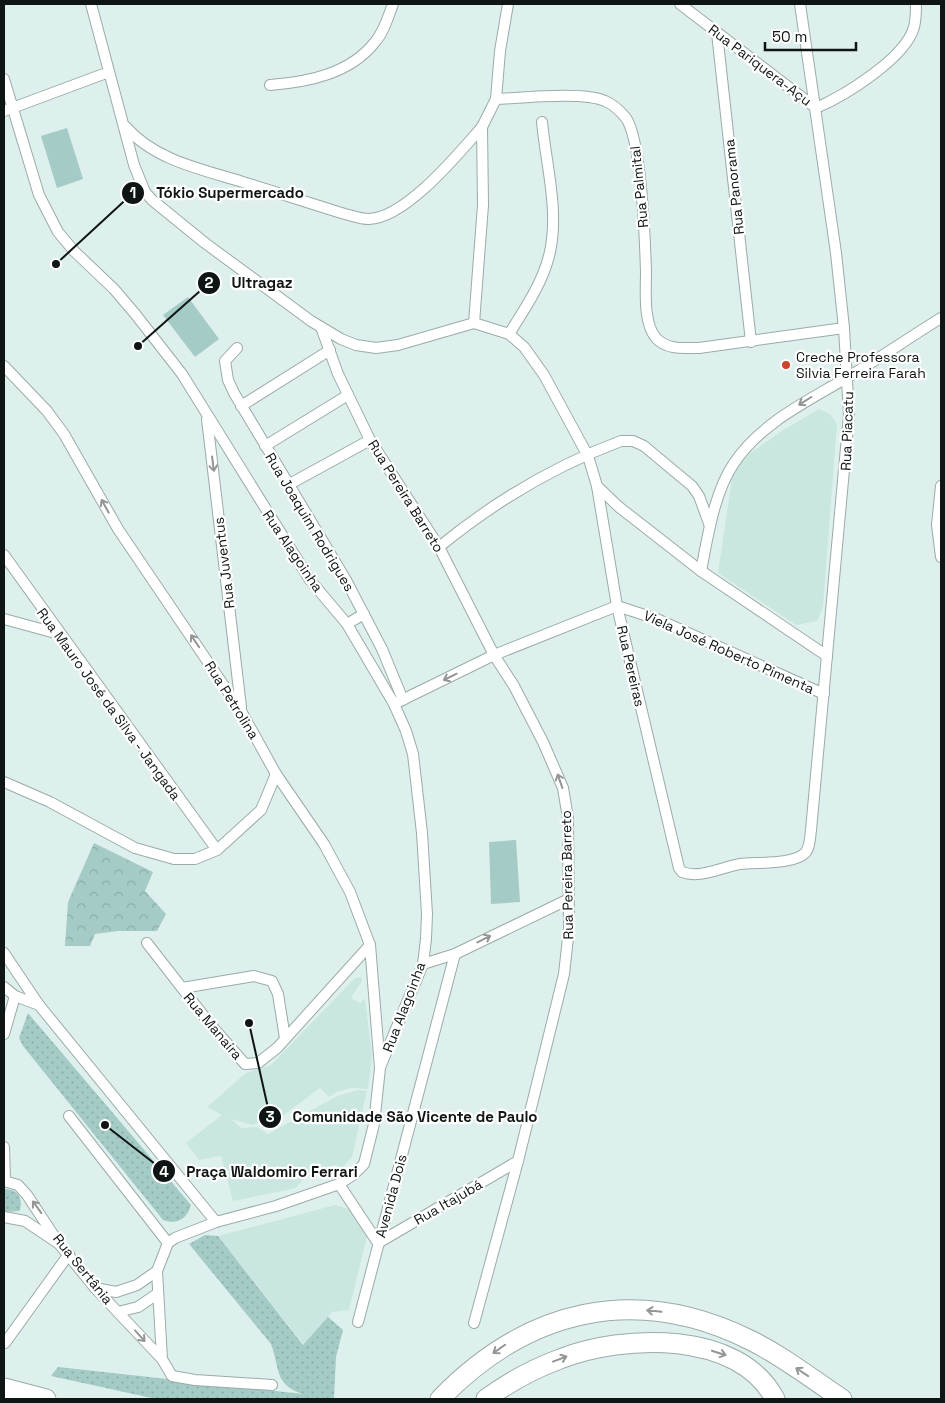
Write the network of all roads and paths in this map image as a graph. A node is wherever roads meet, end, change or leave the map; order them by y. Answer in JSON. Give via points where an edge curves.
{"nodes":[{"id":1,"x":91,"y":4,"type":"edge"},
{"id":2,"x":393,"y":4,"type":"edge"},
{"id":3,"x":508,"y":4,"type":"edge"},
{"id":4,"x":680,"y":4,"type":"edge"},
{"id":5,"x":800,"y":4,"type":"edge"},
{"id":6,"x":916,"y":4,"type":"edge"},
{"id":7,"x":717,"y":33,"type":"junction"},
{"id":8,"x":109,"y":72,"type":"junction"},
{"id":9,"x":4,"y":79,"type":"edge"},
{"id":10,"x":270,"y":85,"type":"dead end"},
{"id":11,"x":496,"y":99,"type":"junction"},
{"id":12,"x":816,"y":108,"type":"junction"},
{"id":13,"x":8,"y":109,"type":"edge"},
{"id":14,"x":542,"y":122,"type":"dead end"},
{"id":15,"x":124,"y":125,"type":"junction"},
{"id":16,"x":482,"y":127,"type":"junction"},
{"id":17,"x":941,"y":318,"type":"edge"},
{"id":18,"x":474,"y":323,"type":"junction"},
{"id":19,"x":321,"y":327,"type":"junction"},
{"id":20,"x":844,"y":328,"type":"junction"},
{"id":21,"x":509,"y":334,"type":"junction"},
{"id":22,"x":751,"y":342,"type":"junction"},
{"id":23,"x":237,"y":348,"type":"dead end"},
{"id":24,"x":330,"y":350,"type":"junction"},
{"id":25,"x":4,"y":366,"type":"edge"},
{"id":26,"x":848,"y":377,"type":"junction"},
{"id":27,"x":348,"y":395,"type":"junction"},
{"id":28,"x":241,"y":406,"type":"junction"},
{"id":29,"x":207,"y":416,"type":"junction"},
{"id":30,"x":370,"y":440,"type":"junction"},
{"id":31,"x":265,"y":446,"type":"junction"},
{"id":32,"x":588,"y":456,"type":"junction"},
{"id":33,"x":288,"y":486,"type":"junction"},
{"id":34,"x":597,"y":486,"type":"junction"},
{"id":35,"x":941,"y":486,"type":"edge"},
{"id":36,"x":710,"y":526,"type":"junction"},
{"id":37,"x":439,"y":547,"type":"junction"},
{"id":38,"x":4,"y":555,"type":"edge"},
{"id":39,"x":941,"y":556,"type":"edge"},
{"id":40,"x":701,"y":571,"type":"junction"},
{"id":41,"x":617,"y":606,"type":"junction"},
{"id":42,"x":364,"y":614,"type":"junction"},
{"id":43,"x":4,"y":619,"type":"edge"},
{"id":44,"x":347,"y":624,"type":"junction"},
{"id":45,"x":59,"y":634,"type":"junction"},
{"id":46,"x":494,"y":655,"type":"junction"},
{"id":47,"x":827,"y":656,"type":"junction"},
{"id":48,"x":824,"y":694,"type":"junction"},
{"id":49,"x":398,"y":702,"type":"junction"},
{"id":50,"x":242,"y":711,"type":"junction"},
{"id":51,"x":276,"y":774,"type":"junction"},
{"id":52,"x":4,"y":782,"type":"edge"},
{"id":53,"x":811,"y":830,"type":"joint"},
{"id":54,"x":217,"y":850,"type":"junction"},
{"id":55,"x":569,"y":898,"type":"junction"},
{"id":56,"x":147,"y":943,"type":"dead end"},
{"id":57,"x":370,"y":945,"type":"junction"},
{"id":58,"x":4,"y":953,"type":"edge"},
{"id":59,"x":455,"y":954,"type":"junction"},
{"id":60,"x":423,"y":964,"type":"junction"},
{"id":61,"x":4,"y":987,"type":"edge"},
{"id":62,"x":182,"y":988,"type":"junction"},
{"id":63,"x":15,"y":996,"type":"junction"},
{"id":64,"x":39,"y":1005,"type":"junction"},
{"id":65,"x":4,"y":1034,"type":"edge"},
{"id":66,"x":285,"y":1038,"type":"junction"},
{"id":67,"x":380,"y":1068,"type":"junction"},
{"id":68,"x":70,"y":1116,"type":"dead end"},
{"id":69,"x":4,"y":1146,"type":"edge"},
{"id":70,"x":518,"y":1161,"type":"junction"},
{"id":71,"x":4,"y":1181,"type":"edge"},
{"id":72,"x":339,"y":1184,"type":"junction"},
{"id":73,"x":4,"y":1217,"type":"edge"},
{"id":74,"x":216,"y":1222,"type":"junction"},
{"id":75,"x":168,"y":1242,"type":"junction"},
{"id":76,"x":378,"y":1242,"type":"junction"},
{"id":77,"x":60,"y":1245,"type":"junction"},
{"id":78,"x":69,"y":1254,"type":"junction"},
{"id":79,"x":157,"y":1272,"type":"junction"},
{"id":80,"x":94,"y":1288,"type":"junction"},
{"id":81,"x":157,"y":1294,"type":"junction"},
{"id":82,"x":118,"y":1312,"type":"junction"},
{"id":83,"x":358,"y":1322,"type":"dead end"},
{"id":84,"x":474,"y":1323,"type":"dead end"},
{"id":85,"x":4,"y":1343,"type":"edge"},
{"id":86,"x":162,"y":1359,"type":"junction"},
{"id":87,"x":272,"y":1384,"type":"dead end"},
{"id":88,"x":4,"y":1389,"type":"edge"},
{"id":89,"x":45,"y":1399,"type":"edge"},
{"id":90,"x":440,"y":1399,"type":"edge"},
{"id":91,"x":486,"y":1399,"type":"edge"},
{"id":92,"x":775,"y":1399,"type":"edge"},
{"id":93,"x":842,"y":1399,"type":"edge"}],
"edges":[{"from":1,"to":8,"type":"street"},
{"from":2,"to":10,"type":"street","via":[[376,41],[349,65],[328,74]]},
{"from":3,"to":11,"type":"street"},
{"from":4,"to":7,"type":"street","name":"Rua Pariquera-Açu"},
{"from":5,"to":12,"type":"street","name":"Rua Piacatu"},
{"from":6,"to":12,"type":"street","via":[[914,28],[904,45],[868,78]]},
{"from":7,"to":12,"type":"street","name":"Rua Pariquera-Açu"},
{"from":7,"to":22,"type":"street","name":"Rua Panorama"},
{"from":8,"to":13,"type":"street"},
{"from":8,"to":15,"type":"street"},
{"from":9,"to":13,"type":"street","name":"Rua Alagoinha"},
{"from":11,"to":16,"type":"street"},
{"from":11,"to":22,"type":"street","name":"Rua Palmital","via":[[577,97],[604,100],[616,108],[626,118],[636,144],[650,329],[662,343],[681,348]]},
{"from":12,"to":20,"type":"street","name":"Rua Piacatu"},
{"from":13,"to":29,"type":"street","name":"Rua Alagoinha","via":[[39,195],[58,232],[136,315],[182,374]]},
{"from":14,"to":21,"type":"street","via":[[552,209],[549,256],[536,290]]},
{"from":15,"to":16,"type":"street","via":[[137,139],[157,152],[186,164],[369,219],[393,212],[420,192]]},
{"from":15,"to":19,"type":"street","via":[[138,180],[152,200],[204,243]]},
{"from":16,"to":18,"type":"street","via":[[483,205]]},
{"from":17,"to":26,"type":"street"},
{"from":18,"to":19,"type":"street","via":[[398,345],[376,348],[356,345]]},
{"from":18,"to":21,"type":"street"},
{"from":19,"to":24,"type":"street","name":"Rua Pereira Barreto"},
{"from":20,"to":22,"type":"street","name":"Rua Palmital"},
{"from":20,"to":26,"type":"street","name":"Rua Piacatu"},
{"from":21,"to":32,"type":"street","name":"Rua Pereiras","via":[[524,346],[544,375]]},
{"from":23,"to":28,"type":"street","name":"Rua Joaquim Rodrigues","via":[[228,355],[225,369]]},
{"from":24,"to":27,"type":"street","name":"Rua Pereira Barreto"},
{"from":24,"to":28,"type":"street"},
{"from":50,"to":25,"type":"street","name":"Rua Petrolina","one_way":true,"via":[[118,529],[64,434]]},
{"from":26,"to":36,"type":"street","one_way":true,"via":[[807,399],[748,445],[733,464]]},
{"from":26,"to":47,"type":"street","name":"Rua Piacatu","via":[[848,447]]},
{"from":27,"to":30,"type":"street","name":"Rua Pereira Barreto"},
{"from":27,"to":31,"type":"street"},
{"from":28,"to":31,"type":"street","name":"Rua Joaquim Rodrigues"},
{"from":29,"to":44,"type":"street","name":"Rua Alagoinha","via":[[310,580]]},
{"from":29,"to":50,"type":"street","name":"Rua Juventus","one_way":true},
{"from":30,"to":33,"type":"street"},
{"from":30,"to":37,"type":"street","name":"Rua Pereira Barreto"},
{"from":31,"to":33,"type":"street","name":"Rua Joaquim Rodrigues"},
{"from":32,"to":34,"type":"street","name":"Rua Pereiras"},
{"from":32,"to":36,"type":"street","via":[[621,441],[633,441],[644,446],[692,486]]},
{"from":32,"to":37,"type":"street","via":[[516,491],[484,511]]},
{"from":33,"to":42,"type":"street","name":"Rua Joaquim Rodrigues"},
{"from":34,"to":40,"type":"street"},
{"from":34,"to":41,"type":"street","name":"Rua Pereiras"},
{"from":35,"to":39,"type":"street","via":[[938,525]]},
{"from":36,"to":40,"type":"street"},
{"from":37,"to":46,"type":"street","name":"Rua Pereira Barreto"},
{"from":38,"to":45,"type":"street","name":"Rua Mauro José da Silva - Jangada"},
{"from":40,"to":47,"type":"street"},
{"from":41,"to":46,"type":"street"},
{"from":41,"to":48,"type":"street","name":"Viela José Roberto Pimenta","via":[[657,619]]},
{"from":41,"to":53,"type":"street","name":"Rua Pereiras","via":[[677,863],[682,872],[694,874],[800,856],[807,849]]},
{"from":42,"to":44,"type":"street"},
{"from":42,"to":49,"type":"street","name":"Rua Joaquim Rodrigues","via":[[382,650]]},
{"from":43,"to":45,"type":"street"},
{"from":44,"to":49,"type":"street","name":"Rua Alagoinha"},
{"from":45,"to":54,"type":"street","name":"Rua Mauro José da Silva - Jangada"},
{"from":46,"to":49,"type":"street","one_way":true},
{"from":55,"to":46,"type":"street","name":"Rua Pereira Barreto","one_way":true,"via":[[568,818],[562,788],[543,742]]},
{"from":47,"to":48,"type":"street","name":"Rua Piacatu"},
{"from":48,"to":53,"type":"street","name":"Rua Piacatu"},
{"from":49,"to":60,"type":"street","name":"Rua Alagoinha","via":[[413,754],[424,858],[427,914]]},
{"from":50,"to":51,"type":"street","name":"Rua Petrolina"},
{"from":51,"to":54,"type":"street","via":[[261,810]]},
{"from":51,"to":57,"type":"street","name":"Rua Petrolina","via":[[324,844],[350,892]]},
{"from":52,"to":54,"type":"street","via":[[157,856],[195,859]]},
{"from":59,"to":55,"type":"street","one_way":true},
{"from":55,"to":70,"type":"street","name":"Rua Pereira Barreto","via":[[570,929],[564,974]]},
{"from":56,"to":62,"type":"street","name":"Rua Manaíra"},
{"from":57,"to":66,"type":"street","name":"Rua Manaíra"},
{"from":57,"to":67,"type":"street","name":"Rua Petrolina"},
{"from":58,"to":64,"type":"street"},
{"from":59,"to":60,"type":"street"},
{"from":59,"to":76,"type":"street","name":"Avenida Dois"},
{"from":60,"to":67,"type":"street","name":"Rua Alagoinha"},
{"from":61,"to":63,"type":"street"},
{"from":62,"to":66,"type":"street","name":"Rua Manaíra","via":[[245,1064],[258,1063]]},
{"from":62,"to":66,"type":"street","via":[[254,976],[272,981],[278,994]]},
{"from":63,"to":64,"type":"street"},
{"from":63,"to":65,"type":"street"},
{"from":64,"to":74,"type":"street"},
{"from":67,"to":72,"type":"street","via":[[374,1124],[364,1164]]},
{"from":68,"to":75,"type":"street"},
{"from":69,"to":71,"type":"street","name":"Rua Sertânia"},
{"from":70,"to":76,"type":"street","name":"Rua Itajubá"},
{"from":70,"to":84,"type":"street","name":"Rua Pereira Barreto"},
{"from":77,"to":71,"type":"street","name":"Rua Sertânia","one_way":true,"via":[[27,1195],[18,1185]]},
{"from":72,"to":74,"type":"street","via":[[284,1204]]},
{"from":72,"to":76,"type":"street"},
{"from":73,"to":77,"type":"street","via":[[25,1221]]},
{"from":74,"to":75,"type":"street"},
{"from":75,"to":79,"type":"street"},
{"from":76,"to":83,"type":"street","name":"Avenida Dois"},
{"from":77,"to":78,"type":"street","name":"Rua Sertânia"},
{"from":78,"to":80,"type":"street","name":"Rua Sertânia"},
{"from":78,"to":85,"type":"street"},
{"from":79,"to":80,"type":"street","via":[[126,1290]]},
{"from":79,"to":81,"type":"street"},
{"from":80,"to":82,"type":"street","name":"Rua Sertânia"},
{"from":81,"to":82,"type":"street","via":[[138,1307]]},
{"from":81,"to":86,"type":"street"},
{"from":82,"to":86,"type":"street","name":"Rua Sertânia","one_way":true},
{"from":86,"to":87,"type":"street","via":[[172,1376],[179,1378]]},
{"from":88,"to":89,"type":"highway"},
{"from":93,"to":90,"type":"highway","one_way":true,"via":[[785,1360],[722,1328],[690,1316],[621,1308],[588,1313],[544,1326],[508,1343],[479,1363]]},
{"from":91,"to":92,"type":"highway","one_way":true,"via":[[513,1381],[561,1358],[616,1345],[665,1343],[719,1352],[738,1361],[769,1387]]}]}
